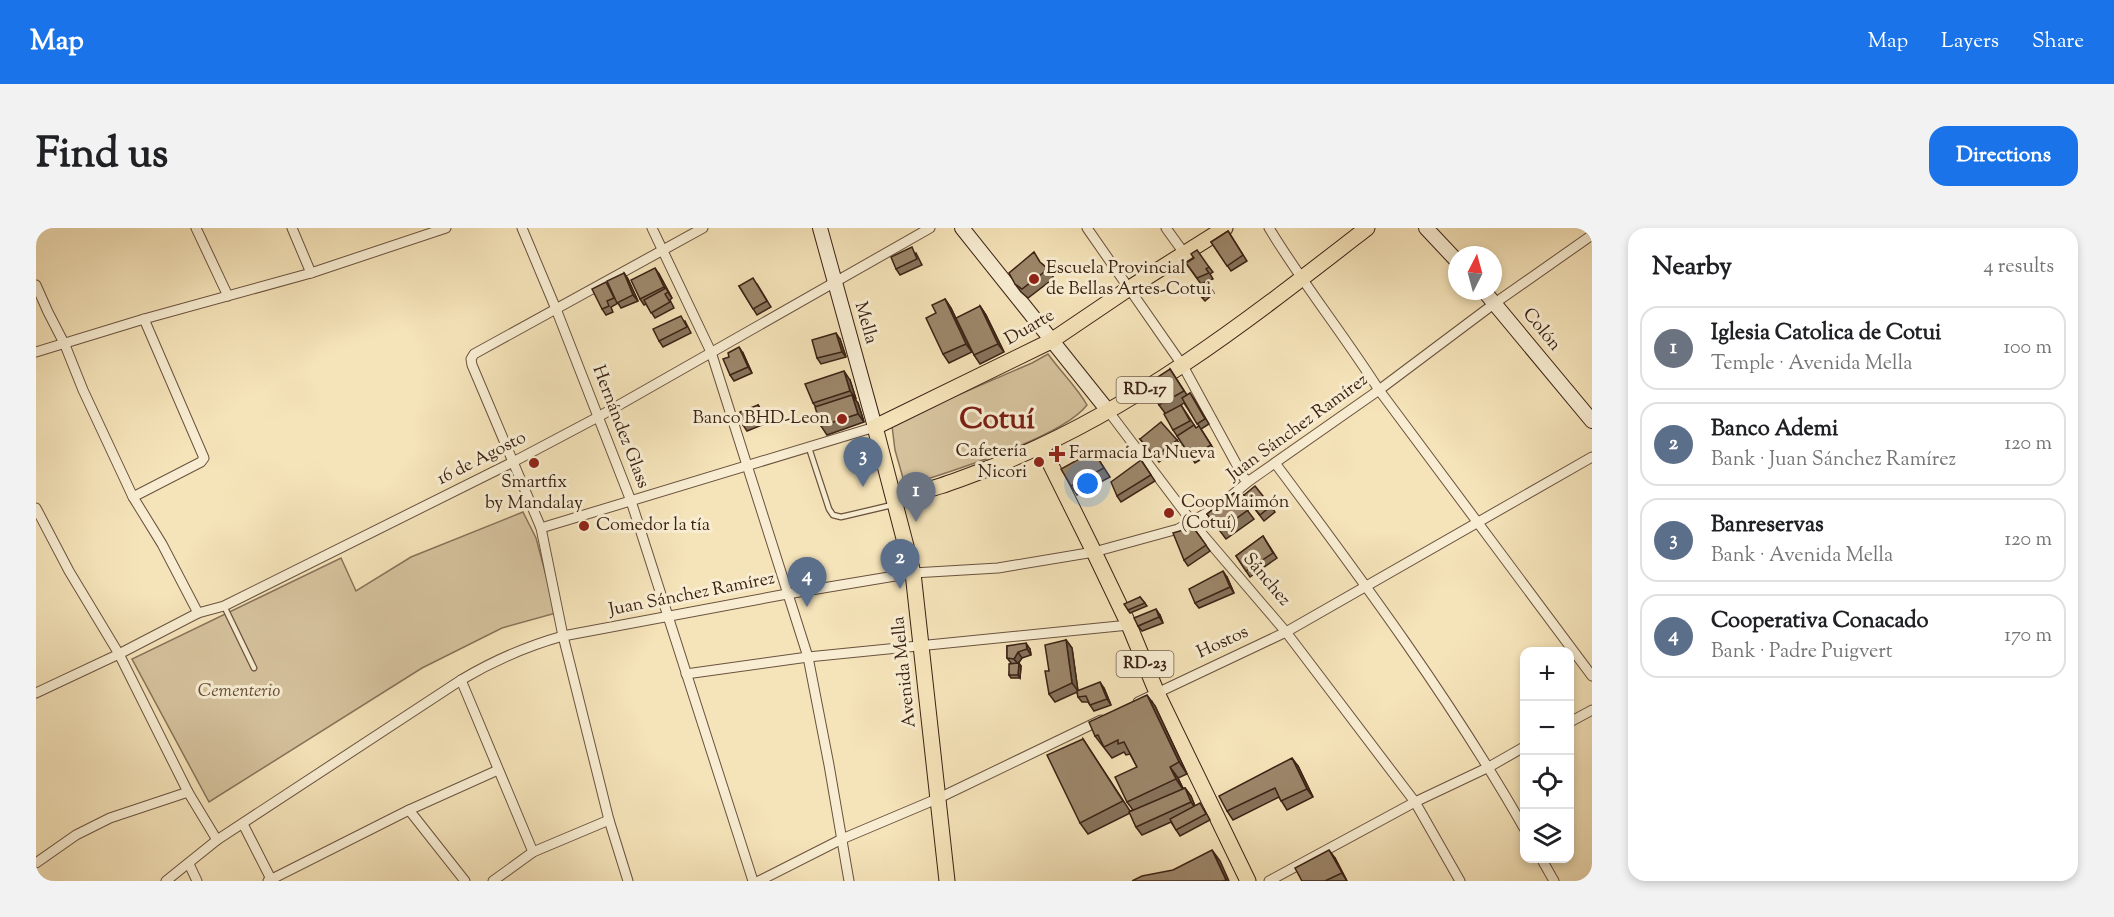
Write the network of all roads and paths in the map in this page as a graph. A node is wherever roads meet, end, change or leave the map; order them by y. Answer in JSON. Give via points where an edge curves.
{"nodes":[{"id":1,"x":196,"y":228,"type":"edge"},
{"id":2,"x":292,"y":228,"type":"edge"},
{"id":3,"x":446,"y":228,"type":"edge"},
{"id":4,"x":522,"y":228,"type":"edge"},
{"id":5,"x":652,"y":228,"type":"edge"},
{"id":6,"x":703,"y":228,"type":"edge"},
{"id":7,"x":820,"y":228,"type":"edge"},
{"id":8,"x":930,"y":228,"type":"edge"},
{"id":9,"x":962,"y":228,"type":"edge"},
{"id":10,"x":1087,"y":228,"type":"edge"},
{"id":11,"x":1166,"y":228,"type":"edge"},
{"id":12,"x":1225,"y":228,"type":"edge"},
{"id":13,"x":1269,"y":228,"type":"edge"},
{"id":14,"x":1367,"y":228,"type":"edge"},
{"id":15,"x":1426,"y":228,"type":"edge"},
{"id":16,"x":1592,"y":235,"type":"edge"},
{"id":17,"x":661,"y":251,"type":"junction"},
{"id":18,"x":1448,"y":251,"type":"edge"},
{"id":19,"x":1184,"y":253,"type":"junction"},
{"id":20,"x":311,"y":273,"type":"junction"},
{"id":21,"x":1301,"y":279,"type":"junction"},
{"id":22,"x":835,"y":281,"type":"junction"},
{"id":23,"x":36,"y":285,"type":"edge"},
{"id":24,"x":1128,"y":289,"type":"junction"},
{"id":25,"x":228,"y":296,"type":"junction"},
{"id":26,"x":1492,"y":300,"type":"edge"},
{"id":27,"x":1495,"y":303,"type":"junction"},
{"id":28,"x":556,"y":309,"type":"junction"},
{"id":29,"x":144,"y":319,"type":"junction"},
{"id":30,"x":1051,"y":341,"type":"junction"},
{"id":31,"x":65,"y":345,"type":"junction"},
{"id":32,"x":36,"y":352,"type":"edge"},
{"id":33,"x":711,"y":352,"type":"junction"},
{"id":34,"x":1183,"y":366,"type":"junction"},
{"id":35,"x":1379,"y":390,"type":"junction"},
{"id":36,"x":1109,"y":412,"type":"junction"},
{"id":37,"x":598,"y":417,"type":"junction"},
{"id":38,"x":1592,"y":421,"type":"edge"},
{"id":39,"x":875,"y":427,"type":"junction"},
{"id":40,"x":1042,"y":447,"type":"junction"},
{"id":41,"x":809,"y":448,"type":"junction"},
{"id":42,"x":1592,"y":458,"type":"edge"},
{"id":43,"x":513,"y":462,"type":"junction"},
{"id":44,"x":1275,"y":463,"type":"junction"},
{"id":45,"x":748,"y":465,"type":"junction"},
{"id":46,"x":1249,"y":481,"type":"junction"},
{"id":47,"x":133,"y":497,"type":"junction"},
{"id":48,"x":895,"y":500,"type":"junction"},
{"id":49,"x":631,"y":501,"type":"junction"},
{"id":50,"x":36,"y":508,"type":"edge"},
{"id":51,"x":1192,"y":522,"type":"junction"},
{"id":52,"x":1477,"y":522,"type":"junction"},
{"id":53,"x":541,"y":528,"type":"junction"},
{"id":54,"x":1094,"y":552,"type":"junction"},
{"id":55,"x":913,"y":573,"type":"junction"},
{"id":56,"x":1366,"y":585,"type":"junction"},
{"id":57,"x":787,"y":594,"type":"junction"},
{"id":58,"x":224,"y":606,"type":"junction"},
{"id":59,"x":198,"y":613,"type":"junction"},
{"id":60,"x":669,"y":617,"type":"junction"},
{"id":61,"x":1129,"y":625,"type":"junction"},
{"id":62,"x":1286,"y":632,"type":"junction"},
{"id":63,"x":563,"y":636,"type":"junction"},
{"id":64,"x":922,"y":645,"type":"junction"},
{"id":65,"x":119,"y":654,"type":"junction"},
{"id":66,"x":808,"y":657,"type":"junction"},
{"id":67,"x":254,"y":668,"type":"dead end"},
{"id":68,"x":686,"y":674,"type":"junction"},
{"id":69,"x":1592,"y":675,"type":"edge"},
{"id":70,"x":461,"y":680,"type":"junction"},
{"id":71,"x":36,"y":693,"type":"edge"},
{"id":72,"x":1157,"y":693,"type":"junction"},
{"id":73,"x":1126,"y":708,"type":"edge"},
{"id":74,"x":1592,"y":710,"type":"edge"},
{"id":75,"x":1105,"y":718,"type":"edge"},
{"id":76,"x":1574,"y":719,"type":"edge"},
{"id":77,"x":1520,"y":749,"type":"edge"},
{"id":78,"x":1489,"y":767,"type":"junction"},
{"id":79,"x":498,"y":770,"type":"junction"},
{"id":80,"x":188,"y":792,"type":"junction"},
{"id":81,"x":939,"y":798,"type":"junction"},
{"id":82,"x":1415,"y":802,"type":"junction"},
{"id":83,"x":409,"y":810,"type":"junction"},
{"id":84,"x":609,"y":820,"type":"junction"},
{"id":85,"x":1520,"y":821,"type":"edge"},
{"id":86,"x":243,"y":824,"type":"junction"},
{"id":87,"x":842,"y":839,"type":"junction"},
{"id":88,"x":217,"y":840,"type":"junction"},
{"id":89,"x":533,"y":852,"type":"junction"},
{"id":90,"x":36,"y":863,"type":"edge"},
{"id":91,"x":1545,"y":863,"type":"edge"},
{"id":92,"x":189,"y":864,"type":"junction"},
{"id":93,"x":270,"y":880,"type":"edge"},
{"id":94,"x":166,"y":881,"type":"edge"},
{"id":95,"x":197,"y":881,"type":"edge"},
{"id":96,"x":465,"y":881,"type":"edge"},
{"id":97,"x":493,"y":881,"type":"edge"},
{"id":98,"x":628,"y":881,"type":"edge"},
{"id":99,"x":753,"y":881,"type":"edge"},
{"id":100,"x":759,"y":881,"type":"edge"},
{"id":101,"x":849,"y":881,"type":"edge"},
{"id":102,"x":947,"y":881,"type":"edge"},
{"id":103,"x":1248,"y":881,"type":"edge"},
{"id":104,"x":1269,"y":881,"type":"edge"},
{"id":105,"x":1460,"y":881,"type":"edge"},
{"id":106,"x":1554,"y":881,"type":"edge"}],
"edges":[{"from":1,"to":25,"type":"street"},
{"from":2,"to":20,"type":"street"},
{"from":3,"to":20,"type":"street"},
{"from":4,"to":28,"type":"street","name":"Hernández Glass"},
{"from":5,"to":17,"type":"street"},
{"from":6,"to":17,"type":"street"},
{"from":7,"to":22,"type":"main road","name":"Mella"},
{"from":8,"to":22,"type":"street","name":"16 de Agosto"},
{"from":9,"to":30,"type":"main road","name":"Sánchez"},
{"from":10,"to":24,"type":"street"},
{"from":11,"to":19,"type":"street"},
{"from":12,"to":19,"type":"main road","name":"Duarte"},
{"from":13,"to":21,"type":"street"},
{"from":14,"to":21,"type":"main road","number":"RD-17"},
{"from":15,"to":18,"type":"main road"},
{"from":16,"to":27,"type":"street","name":"Juan Sánchez Ramírez"},
{"from":17,"to":28,"type":"street"},
{"from":17,"to":33,"type":"street"},
{"from":19,"to":24,"type":"main road","name":"Duarte"},
{"from":20,"to":25,"type":"street"},
{"from":21,"to":34,"type":"main road","number":"RD-17"},
{"from":21,"to":35,"type":"street"},
{"from":22,"to":33,"type":"street","name":"16 de Agosto"},
{"from":22,"to":39,"type":"main road","name":"Mella"},
{"from":23,"to":31,"type":"street"},
{"from":24,"to":30,"type":"main road","name":"Duarte"},
{"from":24,"to":34,"type":"street"},
{"from":25,"to":29,"type":"street"},
{"from":26,"to":27,"type":"main road","name":"Colón"},
{"from":27,"to":35,"type":"street","name":"Juan Sánchez Ramírez"},
{"from":27,"to":38,"type":"main road","name":"Colón"},
{"from":28,"to":37,"type":"street","name":"Hernández Glass"},
{"from":28,"to":43,"type":"street","via":[[471,358]]},
{"from":29,"to":31,"type":"street"},
{"from":29,"to":47,"type":"street","via":[[204,458]]},
{"from":30,"to":36,"type":"main road","name":"Sánchez"},
{"from":30,"to":39,"type":"main road","name":"Duarte"},
{"from":31,"to":32,"type":"street"},
{"from":31,"to":47,"type":"street"},
{"from":33,"to":37,"type":"street","name":"16 de Agosto"},
{"from":33,"to":45,"type":"street"},
{"from":34,"to":36,"type":"main road","number":"RD-17"},
{"from":34,"to":46,"type":"street"},
{"from":35,"to":44,"type":"street","name":"Juan Sánchez Ramírez"},
{"from":35,"to":52,"type":"street"},
{"from":36,"to":40,"type":"main road","number":"RD-17"},
{"from":36,"to":51,"type":"street","name":"Sánchez"},
{"from":37,"to":43,"type":"street","name":"16 de Agosto"},
{"from":37,"to":49,"type":"street","name":"Hernández Glass"},
{"from":39,"to":41,"type":"street"},
{"from":39,"to":48,"type":"main road","name":"Avenida Mella"},
{"from":40,"to":48,"type":"main road","number":"RD-17"},
{"from":40,"to":54,"type":"main road","number":"RD-23"},
{"from":41,"to":45,"type":"street"},
{"from":41,"to":48,"type":"lane","via":[[833,514],[841,517]]},
{"from":42,"to":52,"type":"street","name":"Hostos"},
{"from":43,"to":53,"type":"street"},
{"from":43,"to":58,"type":"street","name":"16 de Agosto"},
{"from":44,"to":46,"type":"street","name":"Juan Sánchez Ramírez"},
{"from":44,"to":56,"type":"street"},
{"from":45,"to":49,"type":"street"},
{"from":45,"to":57,"type":"street"},
{"from":46,"to":51,"type":"street","name":"Juan Sánchez Ramírez"},
{"from":47,"to":59,"type":"street"},
{"from":48,"to":55,"type":"main road","name":"Avenida Mella"},
{"from":49,"to":53,"type":"street"},
{"from":49,"to":60,"type":"street","name":"Hernández Glass"},
{"from":50,"to":65,"type":"street"},
{"from":51,"to":54,"type":"street","name":"Juan Sánchez Ramírez"},
{"from":51,"to":62,"type":"street","name":"Sánchez"},
{"from":52,"to":56,"type":"street","name":"Hostos"},
{"from":52,"to":69,"type":"street"},
{"from":53,"to":63,"type":"street"},
{"from":54,"to":55,"type":"street","name":"Juan Sánchez Ramírez","via":[[998,568]]},
{"from":54,"to":61,"type":"main road","number":"RD-23"},
{"from":55,"to":57,"type":"street","name":"Juan Sánchez Ramírez"},
{"from":55,"to":64,"type":"main road","name":"Avenida Mella"},
{"from":56,"to":62,"type":"street","name":"Hostos"},
{"from":56,"to":78,"type":"street"},
{"from":57,"to":60,"type":"street","name":"Juan Sánchez Ramírez"},
{"from":57,"to":66,"type":"street"},
{"from":58,"to":59,"type":"street","name":"16 de Agosto"},
{"from":58,"to":67,"type":"lane"},
{"from":59,"to":65,"type":"street","name":"16 de Agosto"},
{"from":60,"to":63,"type":"street","name":"Juan Sánchez Ramírez"},
{"from":60,"to":68,"type":"street","name":"Hernández Glass"},
{"from":61,"to":64,"type":"street"},
{"from":61,"to":72,"type":"main road","number":"RD-23"},
{"from":62,"to":72,"type":"street","name":"Hostos"},
{"from":62,"to":82,"type":"street","name":"Sánchez"},
{"from":63,"to":70,"type":"street","name":"Juan Sánchez Ramírez","via":[[487,664]]},
{"from":63,"to":84,"type":"street"},
{"from":64,"to":66,"type":"street"},
{"from":64,"to":81,"type":"main road","name":"Avenida Mella"},
{"from":65,"to":71,"type":"street","name":"16 de Agosto"},
{"from":65,"to":80,"type":"street"},
{"from":66,"to":68,"type":"street"},
{"from":66,"to":87,"type":"street"},
{"from":68,"to":99,"type":"street","name":"Hernández Glass"},
{"from":70,"to":79,"type":"street"},
{"from":70,"to":86,"type":"street","name":"Juan Sánchez Ramírez"},
{"from":72,"to":73,"type":"street","name":"Hostos"},
{"from":72,"to":103,"type":"main road","number":"RD-23"},
{"from":74,"to":76,"type":"street"},
{"from":75,"to":81,"type":"street"},
{"from":77,"to":78,"type":"street"},
{"from":78,"to":82,"type":"street"},
{"from":78,"to":85,"type":"street"},
{"from":79,"to":83,"type":"street"},
{"from":79,"to":89,"type":"street"},
{"from":80,"to":88,"type":"street"},
{"from":80,"to":90,"type":"street","via":[[110,819],[76,835]]},
{"from":81,"to":87,"type":"street"},
{"from":81,"to":102,"type":"main road","name":"Avenida Mella"},
{"from":82,"to":104,"type":"street"},
{"from":82,"to":105,"type":"street","name":"Sánchez"},
{"from":83,"to":93,"type":"street"},
{"from":83,"to":96,"type":"street"},
{"from":84,"to":89,"type":"street"},
{"from":84,"to":98,"type":"street"},
{"from":86,"to":88,"type":"street","name":"Juan Sánchez Ramírez"},
{"from":86,"to":93,"type":"street"},
{"from":87,"to":100,"type":"street"},
{"from":87,"to":101,"type":"street"},
{"from":88,"to":92,"type":"street","name":"Juan Sánchez Ramírez"},
{"from":89,"to":97,"type":"street"},
{"from":91,"to":106,"type":"street"},
{"from":92,"to":94,"type":"street","name":"Juan Sánchez Ramírez"},
{"from":92,"to":95,"type":"street"}]}
